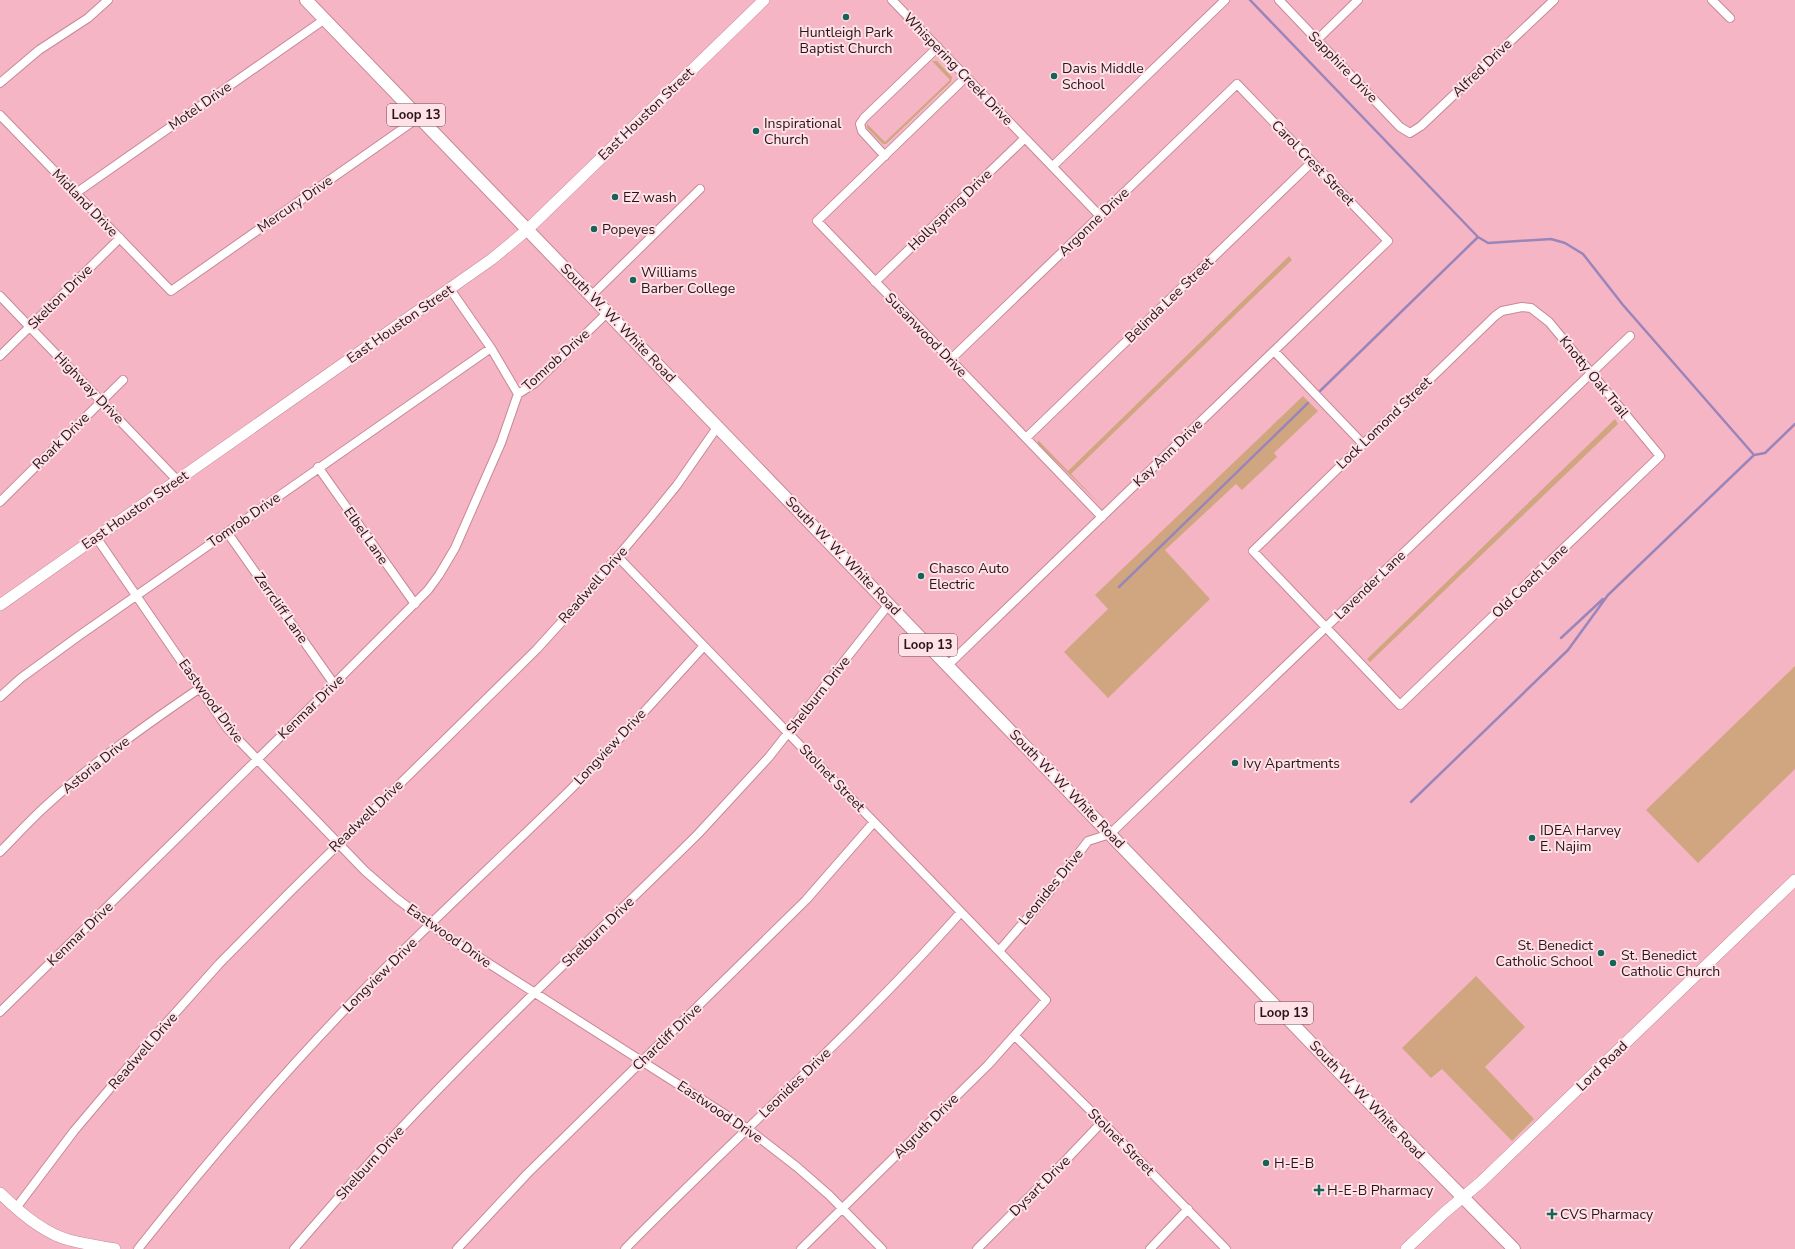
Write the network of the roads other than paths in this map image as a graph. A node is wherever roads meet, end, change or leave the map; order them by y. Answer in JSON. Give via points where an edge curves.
{"nodes":[{"id":1,"x":108,"y":0,"type":"edge"},
{"id":2,"x":306,"y":0,"type":"edge"},
{"id":3,"x":764,"y":0,"type":"edge"},
{"id":4,"x":892,"y":0,"type":"edge"},
{"id":5,"x":1225,"y":0,"type":"edge"},
{"id":6,"x":1278,"y":0,"type":"edge"},
{"id":7,"x":1358,"y":0,"type":"edge"},
{"id":8,"x":1554,"y":0,"type":"edge"},
{"id":9,"x":1712,"y":0,"type":"edge"},
{"id":10,"x":1730,"y":18,"type":"dead end"},
{"id":11,"x":325,"y":19,"type":"junction"},
{"id":12,"x":1317,"y":40,"type":"junction"},
{"id":13,"x":938,"y":47,"type":"junction"},
{"id":14,"x":966,"y":77,"type":"junction"},
{"id":15,"x":0,"y":83,"type":"edge"},
{"id":16,"x":1237,"y":84,"type":"joint"},
{"id":17,"x":0,"y":115,"type":"edge"},
{"id":18,"x":418,"y":118,"type":"junction"},
{"id":19,"x":1410,"y":133,"type":"joint"},
{"id":20,"x":1025,"y":138,"type":"junction"},
{"id":21,"x":885,"y":156,"type":"junction"},
{"id":22,"x":1312,"y":162,"type":"junction"},
{"id":23,"x":1052,"y":166,"type":"junction"},
{"id":24,"x":700,"y":189,"type":"dead end"},
{"id":25,"x":76,"y":193,"type":"junction"},
{"id":26,"x":1100,"y":216,"type":"junction"},
{"id":27,"x":527,"y":230,"type":"junction"},
{"id":28,"x":120,"y":238,"type":"junction"},
{"id":29,"x":1388,"y":241,"type":"joint"},
{"id":30,"x":875,"y":282,"type":"junction"},
{"id":31,"x":450,"y":289,"type":"junction"},
{"id":32,"x":171,"y":291,"type":"joint"},
{"id":33,"x":0,"y":296,"type":"edge"},
{"id":34,"x":591,"y":296,"type":"junction"},
{"id":35,"x":1522,"y":307,"type":"joint"},
{"id":36,"x":607,"y":313,"type":"junction"},
{"id":37,"x":30,"y":327,"type":"junction"},
{"id":38,"x":1630,"y":336,"type":"dead end"},
{"id":39,"x":491,"y":348,"type":"junction"},
{"id":40,"x":1274,"y":351,"type":"junction"},
{"id":41,"x":0,"y":356,"type":"edge"},
{"id":42,"x":950,"y":360,"type":"junction"},
{"id":43,"x":1590,"y":374,"type":"junction"},
{"id":44,"x":123,"y":380,"type":"dead end"},
{"id":45,"x":518,"y":394,"type":"junction"},
{"id":46,"x":102,"y":401,"type":"junction"},
{"id":47,"x":718,"y":426,"type":"junction"},
{"id":48,"x":1026,"y":438,"type":"junction"},
{"id":49,"x":1363,"y":444,"type":"junction"},
{"id":50,"x":1660,"y":456,"type":"joint"},
{"id":51,"x":318,"y":467,"type":"junction"},
{"id":52,"x":177,"y":480,"type":"junction"},
{"id":53,"x":0,"y":502,"type":"edge"},
{"id":54,"x":1102,"y":517,"type":"junction"},
{"id":55,"x":227,"y":532,"type":"junction"},
{"id":56,"x":96,"y":537,"type":"junction"},
{"id":57,"x":618,"y":557,"type":"junction"},
{"id":58,"x":137,"y":595,"type":"junction"},
{"id":59,"x":414,"y":604,"type":"junction"},
{"id":60,"x":888,"y":604,"type":"junction"},
{"id":61,"x":0,"y":605,"type":"edge"},
{"id":62,"x":1326,"y":627,"type":"junction"},
{"id":63,"x":704,"y":646,"type":"junction"},
{"id":64,"x":948,"y":665,"type":"junction"},
{"id":65,"x":334,"y":684,"type":"junction"},
{"id":66,"x":200,"y":688,"type":"junction"},
{"id":67,"x":0,"y":697,"type":"edge"},
{"id":68,"x":789,"y":733,"type":"junction"},
{"id":69,"x":257,"y":760,"type":"junction"},
{"id":70,"x":874,"y":822,"type":"junction"},
{"id":71,"x":1110,"y":834,"type":"junction"},
{"id":72,"x":338,"y":844,"type":"junction"},
{"id":73,"x":0,"y":852,"type":"edge"},
{"id":74,"x":1795,"y":880,"type":"edge"},
{"id":75,"x":961,"y":912,"type":"junction"},
{"id":76,"x":430,"y":925,"type":"junction"},
{"id":77,"x":999,"y":950,"type":"junction"},
{"id":78,"x":535,"y":994,"type":"junction"},
{"id":79,"x":1046,"y":1000,"type":"joint"},
{"id":80,"x":0,"y":1012,"type":"edge"},
{"id":81,"x":1015,"y":1036,"type":"junction"},
{"id":82,"x":643,"y":1061,"type":"junction"},
{"id":83,"x":1102,"y":1122,"type":"junction"},
{"id":84,"x":748,"y":1129,"type":"junction"},
{"id":85,"x":0,"y":1193,"type":"edge"},
{"id":86,"x":1462,"y":1198,"type":"junction"},
{"id":87,"x":16,"y":1208,"type":"junction"},
{"id":88,"x":843,"y":1208,"type":"junction"},
{"id":89,"x":1188,"y":1209,"type":"junction"},
{"id":90,"x":115,"y":1249,"type":"edge"},
{"id":91,"x":138,"y":1249,"type":"edge"},
{"id":92,"x":294,"y":1249,"type":"edge"},
{"id":93,"x":457,"y":1249,"type":"edge"},
{"id":94,"x":625,"y":1249,"type":"edge"},
{"id":95,"x":801,"y":1249,"type":"edge"},
{"id":96,"x":882,"y":1249,"type":"edge"},
{"id":97,"x":977,"y":1249,"type":"edge"},
{"id":98,"x":1150,"y":1249,"type":"edge"},
{"id":99,"x":1226,"y":1249,"type":"edge"},
{"id":100,"x":1406,"y":1249,"type":"edge"},
{"id":101,"x":1514,"y":1249,"type":"edge"}],
"edges":[{"from":1,"to":15,"type":"street","via":[[88,18],[39,50]]},
{"from":2,"to":11,"type":"main road","name":"South W. W. White Road","number":"Loop 13"},
{"from":3,"to":27,"type":"main road","name":"East Houston Street"},
{"from":4,"to":13,"type":"street","name":"Whispering Creek Drive"},
{"from":5,"to":23,"type":"street"},
{"from":6,"to":12,"type":"street","name":"Sapphire Drive"},
{"from":7,"to":12,"type":"street"},
{"from":8,"to":19,"type":"street","name":"Alfred Drive","via":[[1421,126]]},
{"from":9,"to":10,"type":"street"},
{"from":11,"to":18,"type":"main road","name":"South W. W. White Road","number":"Loop 13"},
{"from":11,"to":25,"type":"street","name":"Motel Drive"},
{"from":12,"to":19,"type":"street","name":"Sapphire Drive","via":[[1400,127]]},
{"from":13,"to":14,"type":"street","name":"Whispering Creek Drive"},
{"from":13,"to":21,"type":"street","via":[[860,124],[862,131]]},
{"from":14,"to":20,"type":"street","name":"Whispering Creek Drive"},
{"from":14,"to":21,"type":"street","name":"Susanwood Drive"},
{"from":16,"to":22,"type":"street","name":"Carol Crest Street"},
{"from":16,"to":26,"type":"street","name":"Argonne Drive"},
{"from":17,"to":25,"type":"street","name":"Midland Drive"},
{"from":18,"to":27,"type":"main road","name":"South W. W. White Road","number":"Loop 13"},
{"from":18,"to":32,"type":"street","name":"Mercury Drive"},
{"from":20,"to":23,"type":"street","name":"Whispering Creek Drive"},
{"from":20,"to":30,"type":"street","name":"Hollyspring Drive"},
{"from":21,"to":30,"type":"street","name":"Susanwood Drive","via":[[817,221]]},
{"from":22,"to":29,"type":"street","name":"Carol Crest Street"},
{"from":22,"to":48,"type":"street","name":"Belinda Lee Street"},
{"from":23,"to":26,"type":"street"},
{"from":24,"to":34,"type":"street"},
{"from":25,"to":28,"type":"street","name":"Midland Drive"},
{"from":26,"to":42,"type":"street","name":"Argonne Drive"},
{"from":27,"to":31,"type":"main road","name":"East Houston Street"},
{"from":27,"to":34,"type":"main road","name":"South W. W. White Road","number":"Loop 13"},
{"from":28,"to":32,"type":"street","name":"Midland Drive"},
{"from":28,"to":37,"type":"street","name":"Skelton Drive"},
{"from":29,"to":40,"type":"street","name":"Kay Ann Drive"},
{"from":30,"to":42,"type":"street","name":"Susanwood Drive"},
{"from":31,"to":39,"type":"street"},
{"from":31,"to":52,"type":"main road","name":"East Houston Street"},
{"from":33,"to":37,"type":"street","name":"Highway Drive"},
{"from":34,"to":36,"type":"main road","name":"South W. W. White Road","number":"Loop 13"},
{"from":35,"to":43,"type":"street","name":"Knotty Oak Trail","via":[[1531,308],[1549,322]]},
{"from":35,"to":49,"type":"street","name":"Lock Lomond Street","via":[[1502,311],[1495,316]]},
{"from":36,"to":45,"type":"street","name":"Tomrob Drive","via":[[534,383]]},
{"from":36,"to":47,"type":"main road","name":"South W. W. White Road","number":"Loop 13"},
{"from":37,"to":41,"type":"street","name":"Skelton Drive"},
{"from":37,"to":46,"type":"street","name":"Highway Drive"},
{"from":38,"to":43,"type":"street","name":"Lavender Lane"},
{"from":39,"to":45,"type":"street"},
{"from":39,"to":51,"type":"street","name":"Tomrob Drive"},
{"from":40,"to":49,"type":"street"},
{"from":40,"to":54,"type":"street","name":"Kay Ann Drive"},
{"from":42,"to":48,"type":"street","name":"Susanwood Drive"},
{"from":43,"to":50,"type":"street","name":"Knotty Oak Trail"},
{"from":43,"to":62,"type":"street","name":"Lavender Lane"},
{"from":44,"to":46,"type":"street","name":"Roark Drive"},
{"from":45,"to":59,"type":"street","name":"Kenmar Drive","via":[[501,443],[456,548],[439,575]]},
{"from":46,"to":52,"type":"street","name":"Highway Drive"},
{"from":46,"to":53,"type":"street","name":"Roark Drive"},
{"from":47,"to":57,"type":"street","name":"Readwell Drive","via":[[676,485]]},
{"from":47,"to":60,"type":"main road","name":"South W. W. White Road","number":"Loop 13"},
{"from":48,"to":54,"type":"street","name":"Susanwood Drive"},
{"from":49,"to":62,"type":"street","name":"Lock Lomond Street","via":[[1253,551]]},
{"from":50,"to":62,"type":"street","name":"Old Coach Lane","via":[[1400,705]]},
{"from":51,"to":55,"type":"street","name":"Tomrob Drive"},
{"from":51,"to":59,"type":"street","name":"Elbel Lane"},
{"from":52,"to":56,"type":"main road","name":"East Houston Street"},
{"from":54,"to":64,"type":"street","name":"Kay Ann Drive"},
{"from":55,"to":58,"type":"street","name":"Tomrob Drive"},
{"from":55,"to":65,"type":"street","name":"Zerrcliff Lane"},
{"from":56,"to":58,"type":"street","name":"Eastwood Drive"},
{"from":56,"to":61,"type":"main road","name":"East Houston Street"},
{"from":57,"to":63,"type":"street","name":"Stolnet Street"},
{"from":57,"to":72,"type":"street","name":"Readwell Drive","via":[[537,648]]},
{"from":58,"to":66,"type":"street","name":"Eastwood Drive"},
{"from":58,"to":67,"type":"street","name":"Tomrob Drive","via":[[39,665]]},
{"from":59,"to":65,"type":"street","name":"Kenmar Drive"},
{"from":60,"to":64,"type":"main road","name":"South W. W. White Road","number":"Loop 13"},
{"from":60,"to":68,"type":"street","name":"Shelburn Drive"},
{"from":62,"to":71,"type":"street","name":"Lavender Lane"},
{"from":63,"to":68,"type":"street","name":"Stolnet Street"},
{"from":63,"to":76,"type":"street","name":"Longview Drive","via":[[577,783]]},
{"from":64,"to":71,"type":"main road","name":"South W. W. White Road","number":"Loop 13"},
{"from":65,"to":69,"type":"street","name":"Kenmar Drive"},
{"from":66,"to":69,"type":"street","name":"Eastwood Drive","via":[[227,728]]},
{"from":66,"to":73,"type":"street","name":"Astoria Drive","via":[[80,776]]},
{"from":68,"to":70,"type":"street","name":"Stolnet Street"},
{"from":68,"to":78,"type":"street","name":"Shelburn Drive","via":[[698,834]]},
{"from":69,"to":72,"type":"street","name":"Eastwood Drive"},
{"from":69,"to":80,"type":"street","name":"Kenmar Drive"},
{"from":70,"to":75,"type":"street","name":"Stolnet Street"},
{"from":70,"to":82,"type":"street","name":"Charcliff Drive","via":[[806,900]]},
{"from":71,"to":77,"type":"street","name":"Leonides Drive","via":[[1088,841],[1043,900]]},
{"from":71,"to":86,"type":"main road","name":"South W. W. White Road","number":"Loop 13"},
{"from":72,"to":76,"type":"street","name":"Eastwood Drive","via":[[380,884]]},
{"from":72,"to":87,"type":"street","name":"Readwell Drive","via":[[219,964],[144,1048],[74,1130]]},
{"from":74,"to":86,"type":"main road","name":"Lord Road"},
{"from":75,"to":77,"type":"street","name":"Stolnet Street"},
{"from":75,"to":84,"type":"street","name":"Leonides Drive","via":[[902,977]]},
{"from":76,"to":78,"type":"street","name":"Eastwood Drive"},
{"from":76,"to":91,"type":"street","name":"Longview Drive","via":[[353,1001],[268,1092]]},
{"from":77,"to":79,"type":"street","name":"Stolnet Street"},
{"from":78,"to":82,"type":"street","name":"Eastwood Drive"},
{"from":78,"to":92,"type":"street","name":"Shelburn Drive","via":[[406,1123]]},
{"from":79,"to":81,"type":"street","name":"Algruth Drive"},
{"from":81,"to":83,"type":"street","name":"Stolnet Street"},
{"from":81,"to":88,"type":"street","name":"Algruth Drive"},
{"from":82,"to":84,"type":"street","name":"Eastwood Drive"},
{"from":82,"to":93,"type":"street","name":"Charcliff Drive","via":[[527,1174]]},
{"from":83,"to":89,"type":"street","name":"Stolnet Street"},
{"from":83,"to":97,"type":"street","name":"Dysart Drive"},
{"from":84,"to":88,"type":"street","name":"Eastwood Drive","via":[[797,1167]]},
{"from":84,"to":94,"type":"street","name":"Leonides Drive"},
{"from":85,"to":87,"type":"main road"},
{"from":86,"to":100,"type":"main road","name":"Lord Road"},
{"from":86,"to":101,"type":"main road","name":"South W. W. White Road","number":"Loop 13"},
{"from":87,"to":90,"type":"main road","via":[[42,1227],[68,1240]]},
{"from":88,"to":95,"type":"street","name":"Algruth Drive"},
{"from":88,"to":96,"type":"street","name":"Eastwood Drive"},
{"from":89,"to":98,"type":"street"},
{"from":89,"to":99,"type":"street","name":"Stolnet Street"}]}
